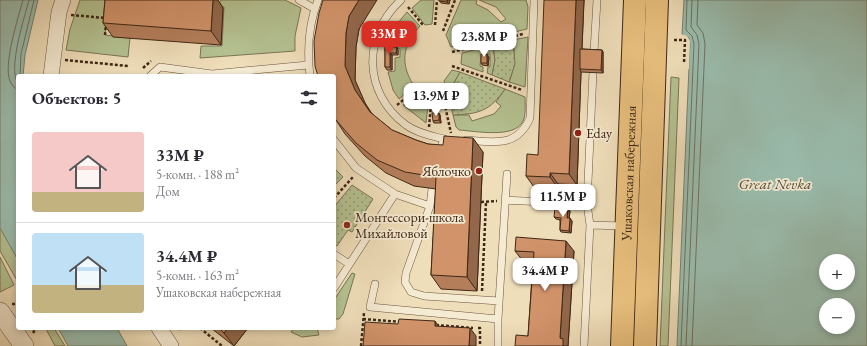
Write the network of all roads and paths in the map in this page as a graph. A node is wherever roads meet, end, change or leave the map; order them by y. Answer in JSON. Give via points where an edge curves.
{"nodes":[{"id":1,"x":63,"y":0,"type":"edge"},
{"id":2,"x":299,"y":0,"type":"edge"},
{"id":3,"x":318,"y":0,"type":"edge"},
{"id":4,"x":401,"y":0,"type":"edge"},
{"id":5,"x":437,"y":0,"type":"edge"},
{"id":6,"x":455,"y":0,"type":"edge"},
{"id":7,"x":534,"y":0,"type":"edge"},
{"id":8,"x":597,"y":0,"type":"edge"},
{"id":9,"x":635,"y":0,"type":"edge"},
{"id":10,"x":657,"y":0,"type":"edge"},
{"id":11,"x":408,"y":6,"type":"dead end"},
{"id":12,"x":315,"y":9,"type":"junction"},
{"id":13,"x":107,"y":12,"type":"edge"},
{"id":14,"x":71,"y":15,"type":"dead end"},
{"id":15,"x":106,"y":18,"type":"junction"},
{"id":16,"x":422,"y":25,"type":"dead end"},
{"id":17,"x":435,"y":25,"type":"dead end"},
{"id":18,"x":443,"y":31,"type":"dead end"},
{"id":19,"x":528,"y":33,"type":"dead end"},
{"id":20,"x":105,"y":35,"type":"edge"},
{"id":21,"x":674,"y":40,"type":"dead end"},
{"id":22,"x":452,"y":52,"type":"dead end"},
{"id":23,"x":594,"y":52,"type":"edge"},
{"id":24,"x":62,"y":60,"type":"dead end"},
{"id":25,"x":152,"y":60,"type":"dead end"},
{"id":26,"x":684,"y":63,"type":"dead end"},
{"id":27,"x":308,"y":65,"type":"junction"},
{"id":28,"x":128,"y":66,"type":"dead end"},
{"id":29,"x":452,"y":66,"type":"dead end"},
{"id":30,"x":142,"y":71,"type":"dead end"},
{"id":31,"x":593,"y":72,"type":"edge"},
{"id":32,"x":51,"y":74,"type":"edge"},
{"id":33,"x":152,"y":74,"type":"edge"},
{"id":34,"x":206,"y":74,"type":"edge"},
{"id":35,"x":222,"y":74,"type":"edge"},
{"id":36,"x":310,"y":74,"type":"edge"},
{"id":37,"x":440,"y":83,"type":"dead end"},
{"id":38,"x":417,"y":89,"type":"dead end"},
{"id":39,"x":525,"y":91,"type":"dead end"},
{"id":40,"x":432,"y":93,"type":"dead end"},
{"id":41,"x":401,"y":102,"type":"dead end"},
{"id":42,"x":430,"y":123,"type":"dead end"},
{"id":43,"x":452,"y":129,"type":"dead end"},
{"id":44,"x":451,"y":140,"type":"junction"},
{"id":45,"x":336,"y":143,"type":"edge"},
{"id":46,"x":438,"y":157,"type":"edge"},
{"id":47,"x":349,"y":172,"type":"dead end"},
{"id":48,"x":507,"y":174,"type":"dead end"},
{"id":49,"x":354,"y":177,"type":"junction"},
{"id":50,"x":360,"y":180,"type":"dead end"},
{"id":51,"x":432,"y":189,"type":"edge"},
{"id":52,"x":395,"y":194,"type":"junction"},
{"id":53,"x":336,"y":196,"type":"edge"},
{"id":54,"x":505,"y":200,"type":"junction"},
{"id":55,"x":481,"y":202,"type":"dead end"},
{"id":56,"x":486,"y":202,"type":"junction"},
{"id":57,"x":587,"y":204,"type":"junction"},
{"id":58,"x":430,"y":206,"type":"junction"},
{"id":59,"x":590,"y":225,"type":"junction"},
{"id":60,"x":626,"y":226,"type":"junction"},
{"id":61,"x":336,"y":255,"type":"edge"},
{"id":62,"x":350,"y":264,"type":"junction"},
{"id":63,"x":375,"y":284,"type":"dead end"},
{"id":64,"x":336,"y":285,"type":"edge"},
{"id":65,"x":482,"y":292,"type":"dead end"},
{"id":66,"x":500,"y":302,"type":"junction"},
{"id":67,"x":370,"y":307,"type":"junction"},
{"id":68,"x":498,"y":318,"type":"junction"},
{"id":69,"x":363,"y":319,"type":"junction"},
{"id":70,"x":6,"y":320,"type":"edge"},
{"id":71,"x":410,"y":323,"type":"edge"},
{"id":72,"x":433,"y":325,"type":"edge"},
{"id":73,"x":160,"y":330,"type":"edge"},
{"id":74,"x":202,"y":330,"type":"edge"},
{"id":75,"x":24,"y":346,"type":"edge"},
{"id":76,"x":171,"y":346,"type":"edge"},
{"id":77,"x":222,"y":346,"type":"edge"},
{"id":78,"x":361,"y":346,"type":"edge"},
{"id":79,"x":480,"y":346,"type":"edge"},
{"id":80,"x":498,"y":346,"type":"edge"},
{"id":81,"x":584,"y":346,"type":"edge"},
{"id":82,"x":622,"y":346,"type":"edge"},
{"id":83,"x":645,"y":346,"type":"edge"}],
"edges":[{"from":1,"to":32,"type":"street","via":[[59,12]]},
{"from":2,"to":12,"type":"lane"},
{"from":3,"to":12,"type":"lane"},
{"from":4,"to":44,"type":"lane","via":[[389,11],[379,27],[373,46],[373,68],[378,90],[390,111],[408,126],[428,135]]},
{"from":5,"to":17,"type":"path"},
{"from":6,"to":18,"type":"path"},
{"from":7,"to":44,"type":"lane","via":[[530,118],[526,130],[518,137],[506,141]]},
{"from":8,"to":23,"type":"lane"},
{"from":9,"to":60,"type":"main road","name":"Ушаковская набережная"},
{"from":10,"to":83,"type":"main road","name":"Ушаковская набережная"},
{"from":11,"to":16,"type":"path"},
{"from":12,"to":27,"type":"lane"},
{"from":13,"to":15,"type":"path"},
{"from":14,"to":15,"type":"path"},
{"from":15,"to":20,"type":"path"},
{"from":19,"to":22,"type":"path"},
{"from":21,"to":26,"type":"path","via":[[685,40]]},
{"from":24,"to":28,"type":"path"},
{"from":25,"to":30,"type":"path","via":[[144,65]]},
{"from":27,"to":35,"type":"lane"},
{"from":27,"to":36,"type":"lane"},
{"from":29,"to":39,"type":"path"},
{"from":31,"to":57,"type":"lane"},
{"from":33,"to":34,"type":"lane","via":[[160,67]]},
{"from":37,"to":43,"type":"path"},
{"from":38,"to":41,"type":"path"},
{"from":40,"to":42,"type":"path"},
{"from":44,"to":46,"type":"lane"},
{"from":45,"to":52,"type":"lane","via":[[356,168]]},
{"from":47,"to":49,"type":"path"},
{"from":48,"to":54,"type":"lane"},
{"from":49,"to":50,"type":"path"},
{"from":49,"to":53,"type":"path"},
{"from":51,"to":58,"type":"lane"},
{"from":52,"to":58,"type":"lane"},
{"from":52,"to":62,"type":"lane"},
{"from":54,"to":56,"type":"path"},
{"from":54,"to":57,"type":"lane"},
{"from":54,"to":66,"type":"lane"},
{"from":55,"to":56,"type":"path"},
{"from":56,"to":65,"type":"path"},
{"from":57,"to":59,"type":"lane"},
{"from":58,"to":66,"type":"lane","via":[[406,273],[405,282],[411,292],[424,296]]},
{"from":59,"to":60,"type":"lane"},
{"from":59,"to":81,"type":"lane"},
{"from":60,"to":82,"type":"main road","name":"Ушаковская набережная"},
{"from":61,"to":62,"type":"lane"},
{"from":62,"to":64,"type":"lane"},
{"from":63,"to":67,"type":"lane"},
{"from":66,"to":68,"type":"lane"},
{"from":67,"to":68,"type":"lane"},
{"from":67,"to":69,"type":"path","via":[[365,310]]},
{"from":68,"to":80,"type":"lane"},
{"from":69,"to":71,"type":"path"},
{"from":69,"to":78,"type":"path"},
{"from":70,"to":75,"type":"street"},
{"from":72,"to":79,"type":"path","via":[[480,328]]},
{"from":73,"to":76,"type":"street"},
{"from":74,"to":77,"type":"path"}]}
